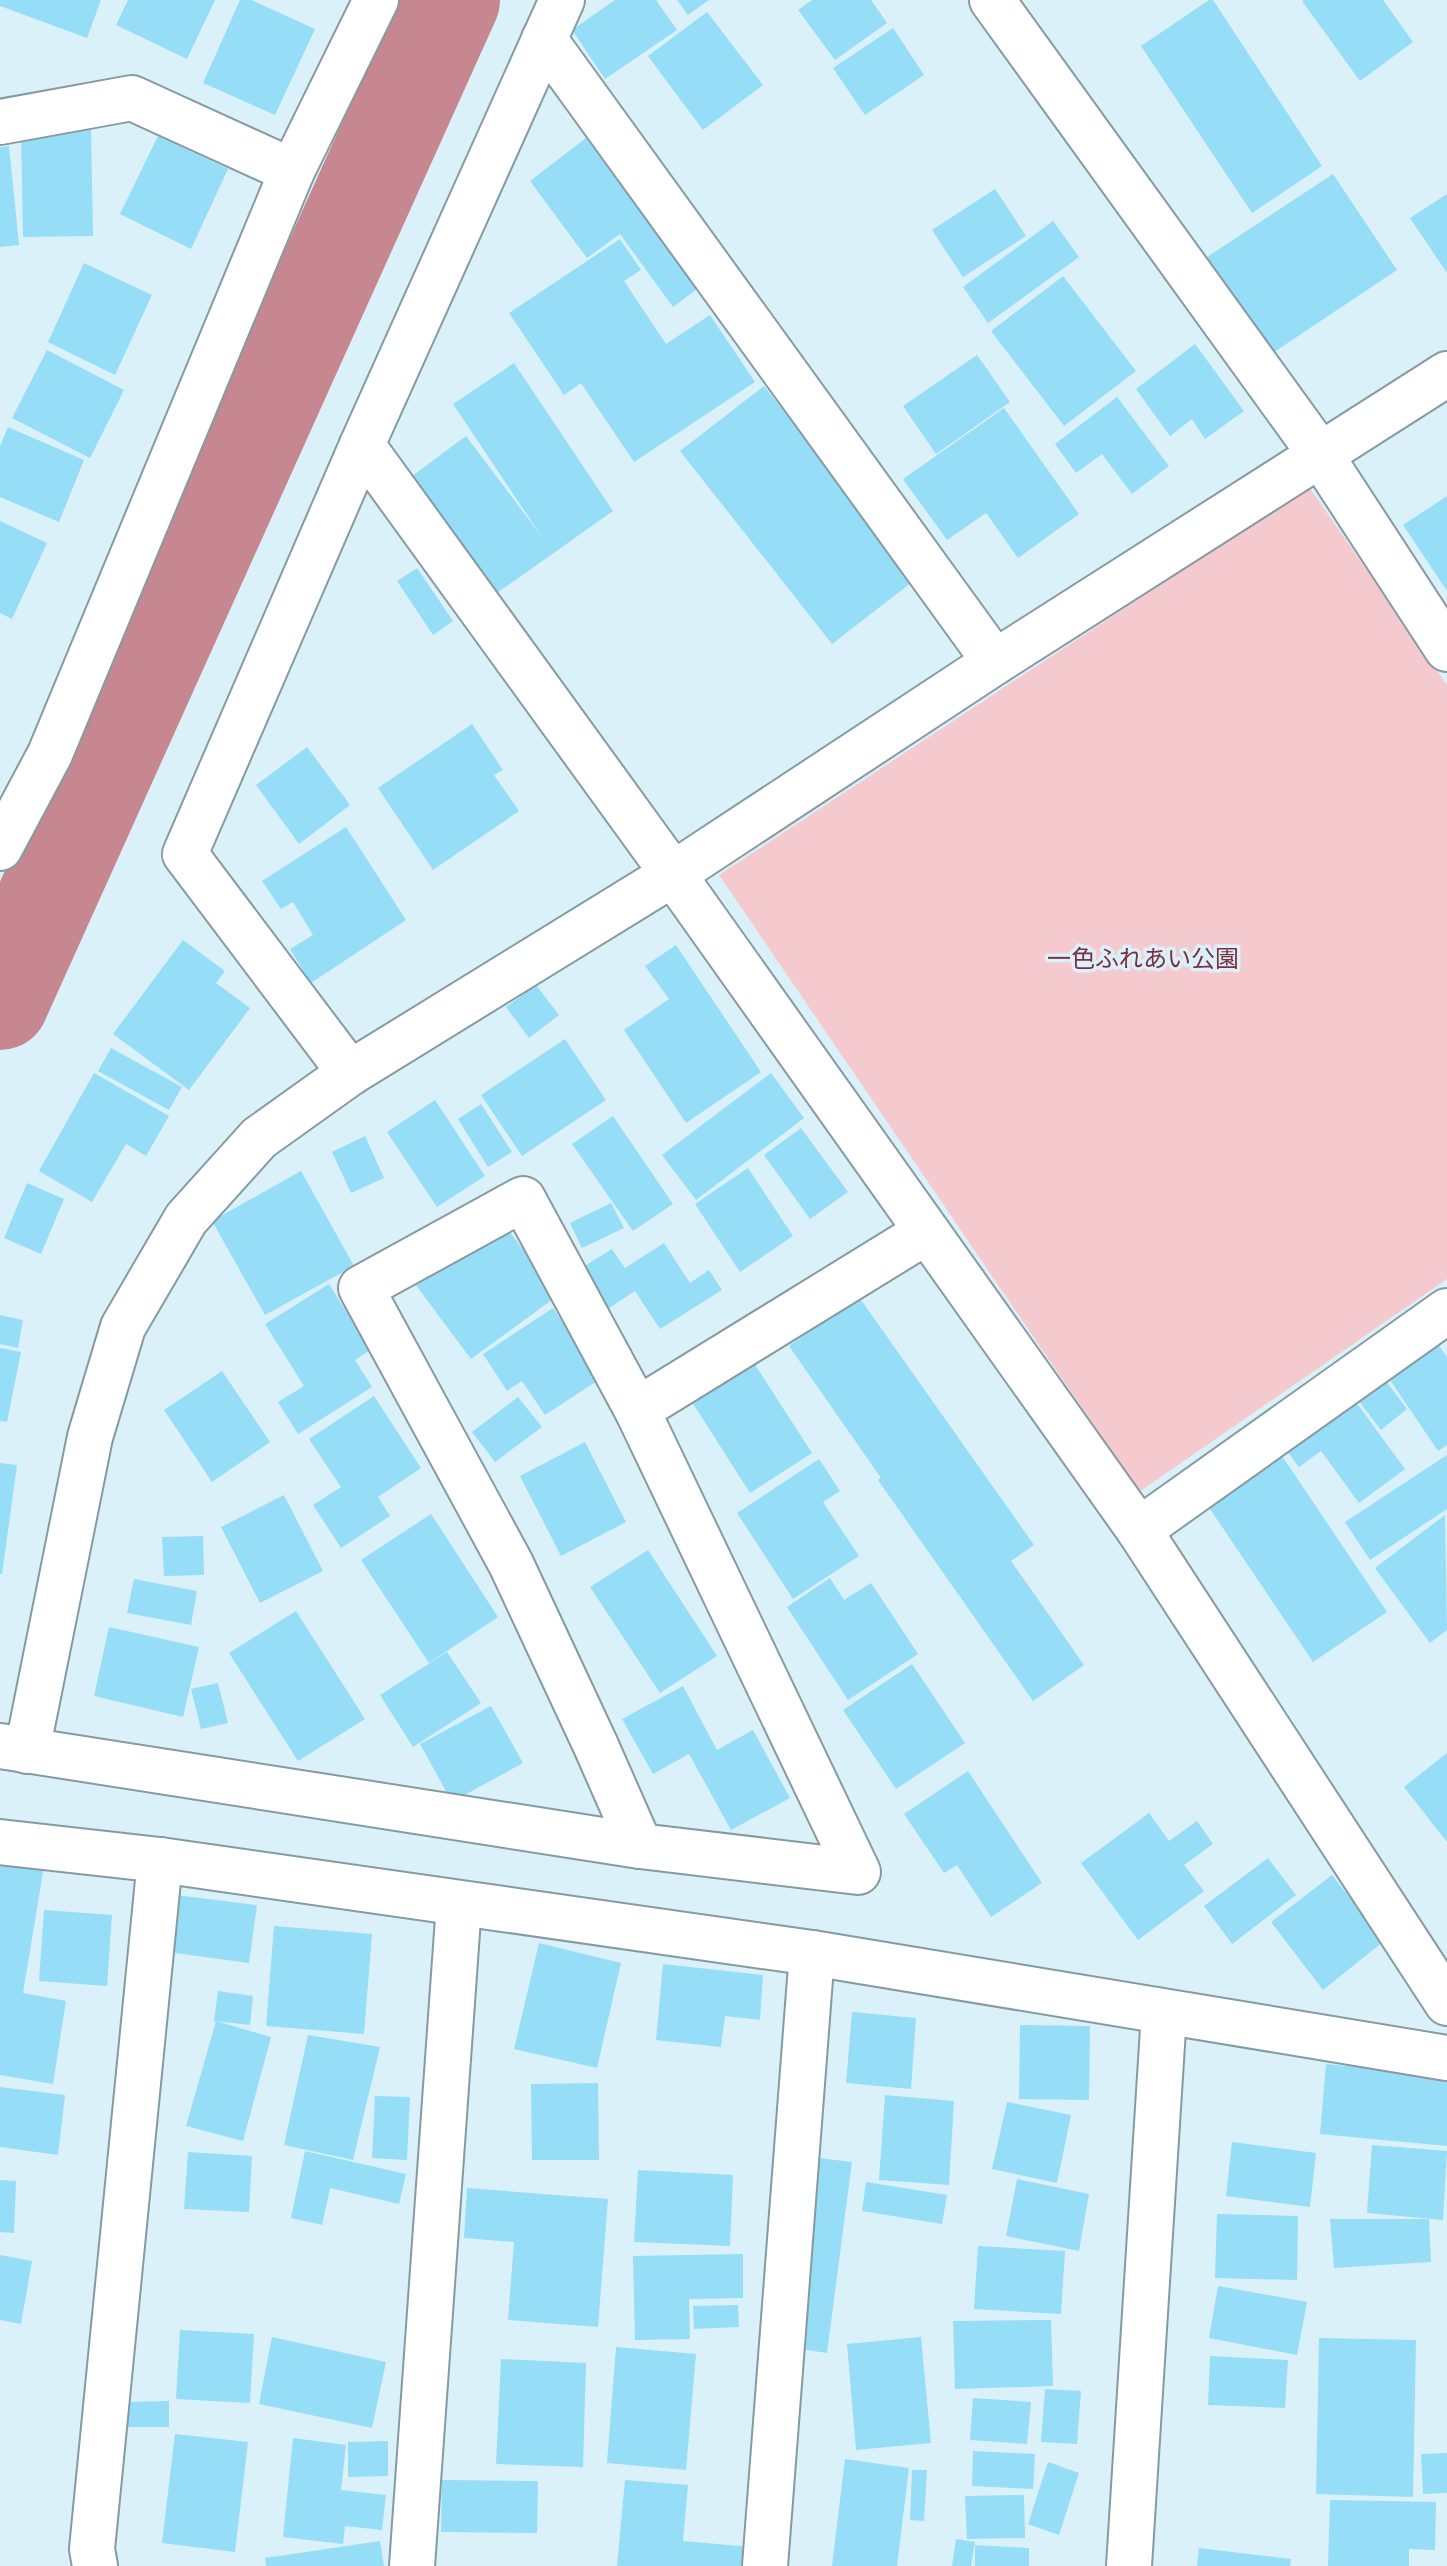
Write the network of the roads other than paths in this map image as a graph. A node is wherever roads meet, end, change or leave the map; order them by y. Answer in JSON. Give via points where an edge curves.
{"nodes":[{"id":1,"x":376,"y":0,"type":"edge"},
{"id":2,"x":992,"y":0,"type":"edge"},
{"id":3,"x":553,"y":19,"type":"edge"},
{"id":4,"x":0,"y":122,"type":"edge"},
{"id":5,"x":292,"y":171,"type":"junction"},
{"id":6,"x":1447,"y":374,"type":"edge"},
{"id":7,"x":362,"y":445,"type":"junction"},
{"id":8,"x":1320,"y":454,"type":"junction"},
{"id":9,"x":1447,"y":649,"type":"edge"},
{"id":10,"x":995,"y":662,"type":"junction"},
{"id":11,"x":0,"y":848,"type":"edge"},
{"id":12,"x":673,"y":874,"type":"junction"},
{"id":13,"x":350,"y":1073,"type":"junction"},
{"id":14,"x":926,"y":1232,"type":"junction"},
{"id":15,"x":1447,"y":1311,"type":"edge"},
{"id":16,"x":637,"y":1410,"type":"junction"},
{"id":17,"x":1139,"y":1530,"type":"junction"},
{"id":18,"x":14,"y":1748,"type":"edge"},
{"id":19,"x":0,"y":1842,"type":"edge"},
{"id":20,"x":640,"y":1846,"type":"junction"},
{"id":21,"x":160,"y":1860,"type":"junction"},
{"id":22,"x":459,"y":1904,"type":"junction"},
{"id":23,"x":812,"y":1953,"type":"junction"},
{"id":24,"x":1447,"y":2003,"type":"edge"},
{"id":25,"x":1164,"y":2013,"type":"junction"},
{"id":26,"x":1447,"y":2058,"type":"edge"},
{"id":27,"x":95,"y":2566,"type":"edge"},
{"id":28,"x":412,"y":2566,"type":"edge"},
{"id":29,"x":765,"y":2566,"type":"edge"},
{"id":30,"x":1129,"y":2566,"type":"edge"}],
"edges":[{"from":1,"to":5,"type":"street"},
{"from":2,"to":8,"type":"street"},
{"from":3,"to":7,"type":"street"},
{"from":3,"to":10,"type":"street"},
{"from":4,"to":5,"type":"street","via":[[132,98]]},
{"from":5,"to":11,"type":"street","via":[[50,754]]},
{"from":6,"to":8,"type":"street"},
{"from":7,"to":12,"type":"street"},
{"from":7,"to":13,"type":"street","via":[[185,854]]},
{"from":8,"to":9,"type":"street"},
{"from":8,"to":10,"type":"street"},
{"from":10,"to":12,"type":"street"},
{"from":12,"to":13,"type":"street"},
{"from":12,"to":14,"type":"street"},
{"from":13,"to":18,"type":"street","via":[[259,1138],[186,1219],[123,1327],[90,1437]]},
{"from":14,"to":16,"type":"street"},
{"from":14,"to":17,"type":"street"},
{"from":15,"to":17,"type":"street"},
{"from":16,"to":20,"type":"street","via":[[858,1872]]},
{"from":16,"to":20,"type":"street","via":[[523,1199],[361,1288],[511,1564]]},
{"from":17,"to":24,"type":"street"},
{"from":18,"to":20,"type":"street"},
{"from":19,"to":21,"type":"street"},
{"from":21,"to":22,"type":"street"},
{"from":21,"to":27,"type":"street","via":[[92,2549]]},
{"from":22,"to":23,"type":"street"},
{"from":22,"to":28,"type":"street"},
{"from":23,"to":25,"type":"street"},
{"from":23,"to":29,"type":"street"},
{"from":25,"to":26,"type":"street"},
{"from":25,"to":30,"type":"street"}]}
